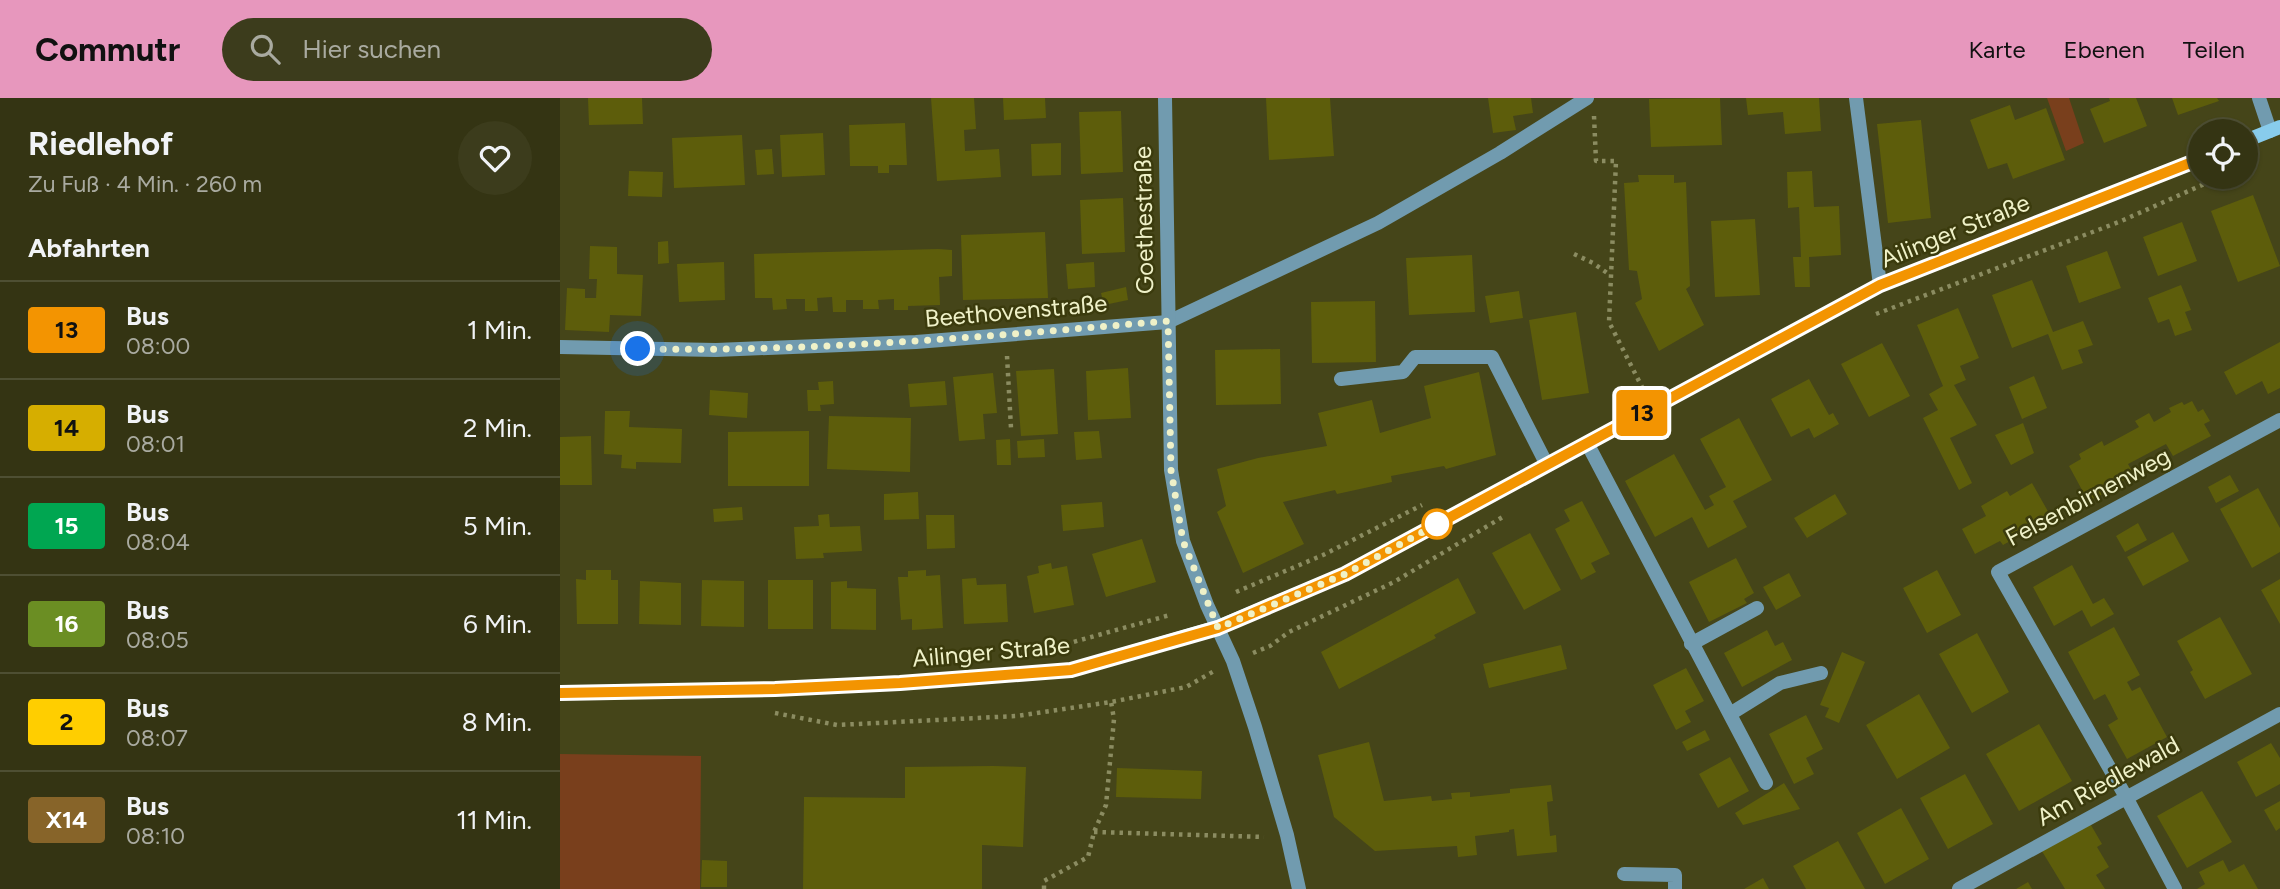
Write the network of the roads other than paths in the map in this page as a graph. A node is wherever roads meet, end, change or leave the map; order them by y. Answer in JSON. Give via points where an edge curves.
{"nodes":[{"id":1,"x":1165,"y":98,"type":"edge"},
{"id":2,"x":1587,"y":98,"type":"edge"},
{"id":3,"x":1856,"y":98,"type":"edge"},
{"id":4,"x":2259,"y":98,"type":"edge"},
{"id":5,"x":2275,"y":129,"type":"edge"},
{"id":6,"x":2258,"y":136,"type":"edge"},
{"id":7,"x":2188,"y":164,"type":"edge"},
{"id":8,"x":1880,"y":285,"type":"junction"},
{"id":9,"x":1168,"y":321,"type":"junction"},
{"id":10,"x":560,"y":347,"type":"edge"},
{"id":11,"x":1340,"y":379,"type":"dead end"},
{"id":12,"x":2280,"y":420,"type":"edge"},
{"id":13,"x":1587,"y":443,"type":"junction"},
{"id":14,"x":1547,"y":465,"type":"junction"},
{"id":15,"x":1758,"y":608,"type":"dead end"},
{"id":16,"x":1218,"y":628,"type":"junction"},
{"id":17,"x":1691,"y":643,"type":"junction"},
{"id":18,"x":1821,"y":673,"type":"dead end"},
{"id":19,"x":560,"y":693,"type":"edge"},
{"id":20,"x":1730,"y":714,"type":"junction"},
{"id":21,"x":2280,"y":714,"type":"edge"},
{"id":22,"x":1766,"y":783,"type":"dead end"},
{"id":23,"x":2126,"y":797,"type":"junction"},
{"id":24,"x":1624,"y":874,"type":"dead end"},
{"id":25,"x":1299,"y":889,"type":"edge"},
{"id":26,"x":1675,"y":889,"type":"edge"},
{"id":27,"x":1959,"y":889,"type":"edge"},
{"id":28,"x":2175,"y":889,"type":"edge"}],
"edges":[{"from":1,"to":9,"type":"street","name":"Goethestraße"},
{"from":2,"to":9,"type":"street","name":"Beethovenstraße","via":[[1378,223]]},
{"from":3,"to":8,"type":"street"},
{"from":4,"to":5,"type":"street"},
{"from":5,"to":6,"type":"main road"},
{"from":7,"to":8,"type":"main road","name":"Ailinger Straße"},
{"from":8,"to":13,"type":"main road","name":"Ailinger Straße"},
{"from":9,"to":10,"type":"street","name":"Beethovenstraße","via":[[916,342],[716,350]]},
{"from":9,"to":16,"type":"street","name":"Goethestraße","via":[[1171,470],[1183,541]]},
{"from":11,"to":14,"type":"street","via":[[1403,372],[1415,358],[1492,357]]},
{"from":12,"to":23,"type":"street","name":"Felsenbirnenweg","via":[[1998,572]]},
{"from":13,"to":14,"type":"main road","name":"Ailinger Straße"},
{"from":13,"to":17,"type":"street"},
{"from":14,"to":16,"type":"main road","name":"Ailinger Straße","via":[[1345,574]]},
{"from":15,"to":17,"type":"street"},
{"from":16,"to":19,"type":"main road","name":"Ailinger Straße","via":[[1071,670],[775,689]]},
{"from":16,"to":25,"type":"street","name":"Goethestraße","via":[[1255,727]]},
{"from":17,"to":20,"type":"street"},
{"from":18,"to":20,"type":"street","via":[[1780,683]]},
{"from":20,"to":22,"type":"street"},
{"from":21,"to":23,"type":"street","name":"Am Riedlewald"},
{"from":23,"to":27,"type":"street","name":"Am Riedlewald"},
{"from":23,"to":28,"type":"street"},
{"from":24,"to":26,"type":"street","via":[[1675,875]]}]}
